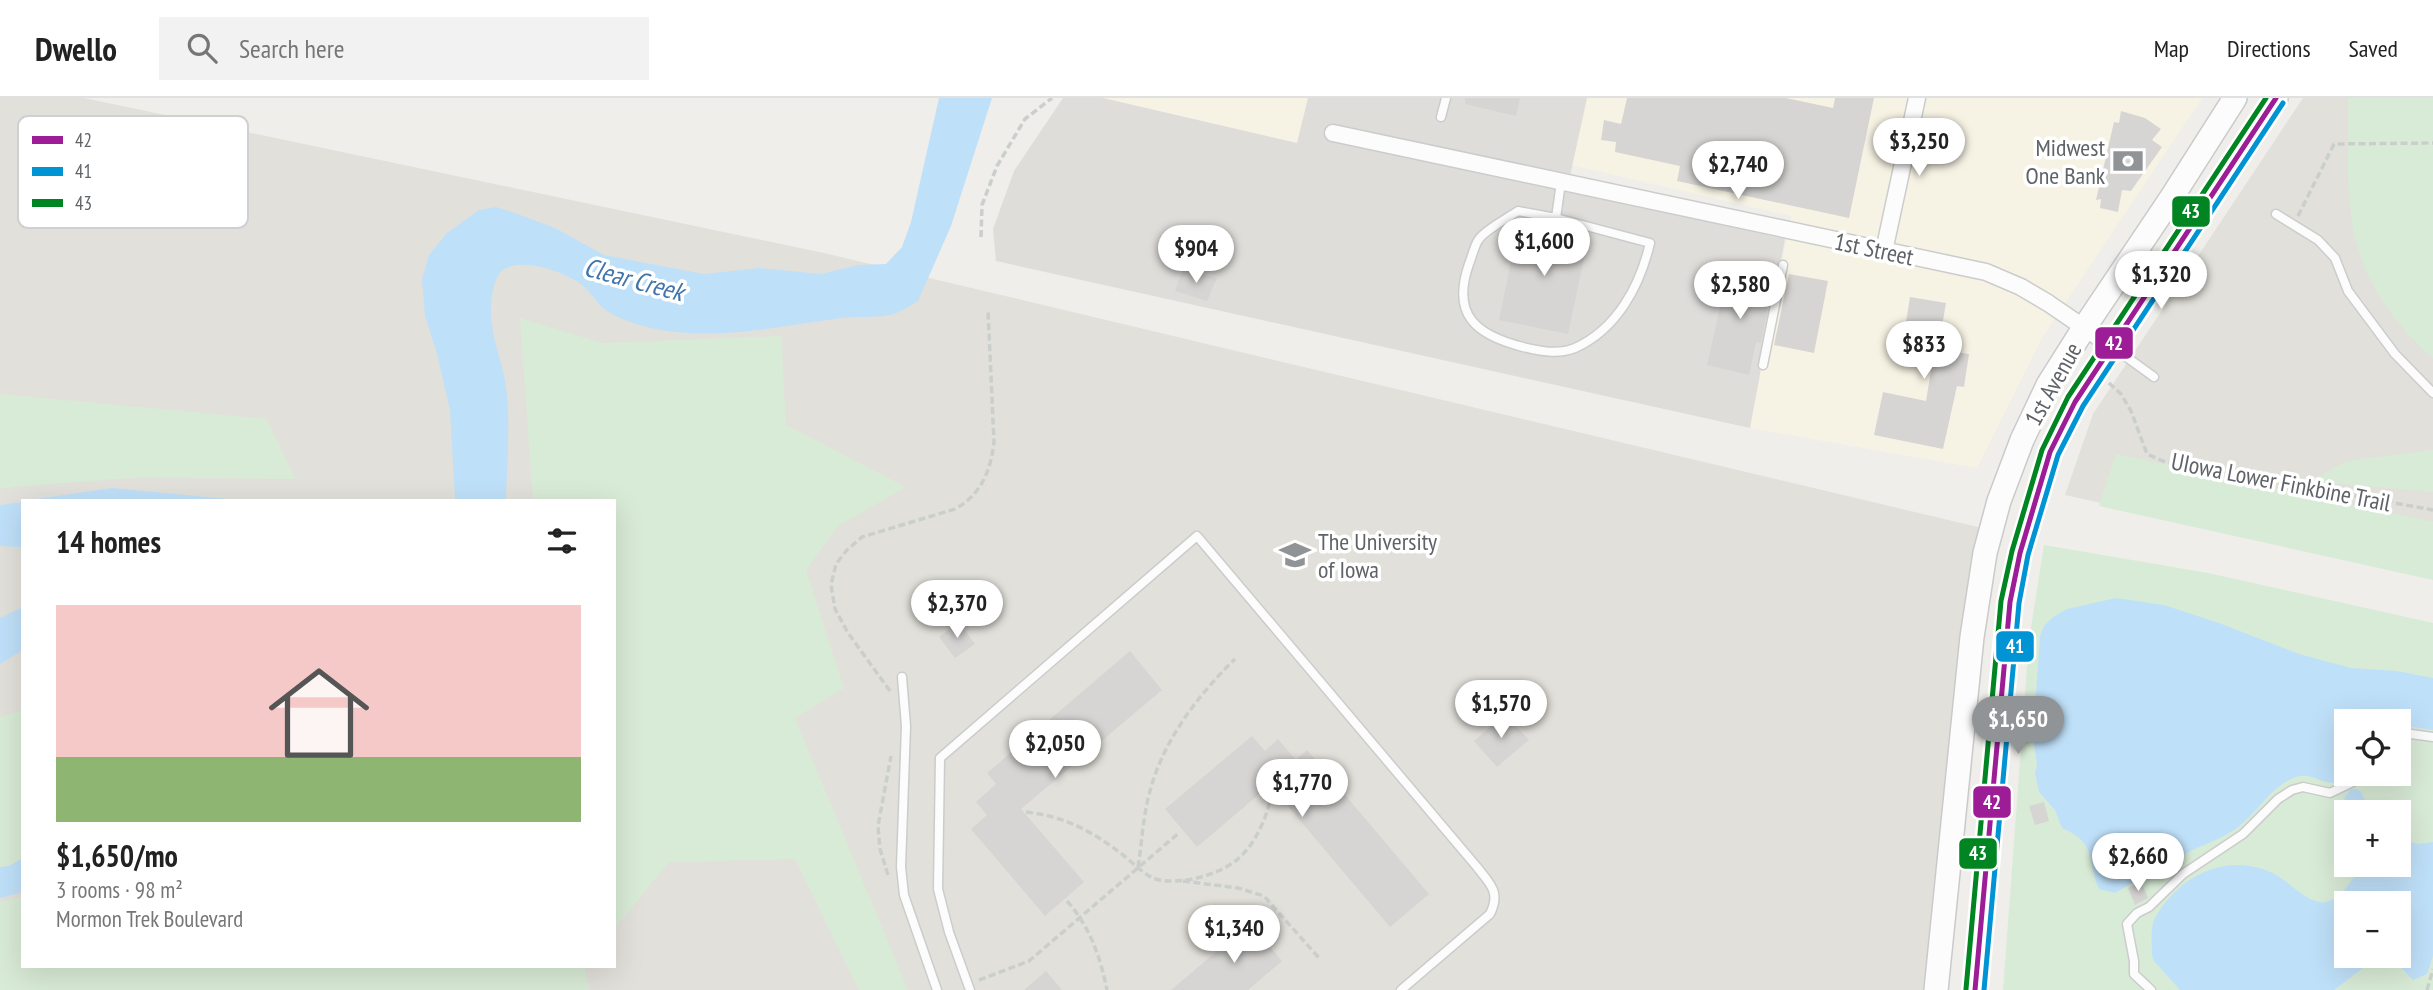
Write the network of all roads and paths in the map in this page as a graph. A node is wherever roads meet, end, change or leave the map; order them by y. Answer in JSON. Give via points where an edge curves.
{"nodes":[{"id":1,"x":1052,"y":98,"type":"edge"},
{"id":2,"x":1446,"y":98,"type":"edge"},
{"id":3,"x":1917,"y":98,"type":"edge"},
{"id":4,"x":2235,"y":98,"type":"edge"},
{"id":5,"x":2276,"y":98,"type":"edge"},
{"id":6,"x":1441,"y":117,"type":"dead end"},
{"id":7,"x":1333,"y":133,"type":"dead end"},
{"id":8,"x":2433,"y":144,"type":"edge"},
{"id":9,"x":1561,"y":182,"type":"junction"},
{"id":10,"x":2276,"y":214,"type":"dead end"},
{"id":11,"x":1556,"y":218,"type":"junction"},
{"id":12,"x":2294,"y":225,"type":"junction"},
{"id":13,"x":981,"y":237,"type":"dead end"},
{"id":14,"x":1884,"y":251,"type":"junction"},
{"id":15,"x":1783,"y":265,"type":"dead end"},
{"id":16,"x":988,"y":311,"type":"dead end"},
{"id":17,"x":2084,"y":328,"type":"junction"},
{"id":18,"x":2111,"y":346,"type":"junction"},
{"id":19,"x":1763,"y":365,"type":"dead end"},
{"id":20,"x":2097,"y":367,"type":"junction"},
{"id":21,"x":2154,"y":377,"type":"dead end"},
{"id":22,"x":2433,"y":393,"type":"edge"},
{"id":23,"x":2433,"y":510,"type":"edge"},
{"id":24,"x":1235,"y":659,"type":"dead end"},
{"id":25,"x":902,"y":677,"type":"dead end"},
{"id":26,"x":892,"y":696,"type":"dead end"},
{"id":27,"x":2411,"y":734,"type":"edge"},
{"id":28,"x":2433,"y":737,"type":"edge"},
{"id":29,"x":892,"y":753,"type":"dead end"},
{"id":30,"x":2345,"y":786,"type":"edge"},
{"id":31,"x":1272,"y":792,"type":"dead end"},
{"id":32,"x":1026,"y":811,"type":"dead end"},
{"id":33,"x":1180,"y":832,"type":"dead end"},
{"id":34,"x":1138,"y":867,"type":"junction"},
{"id":35,"x":888,"y":875,"type":"dead end"},
{"id":36,"x":1178,"y":881,"type":"junction"},
{"id":37,"x":1067,"y":901,"type":"dead end"},
{"id":38,"x":1080,"y":917,"type":"junction"},
{"id":39,"x":1319,"y":958,"type":"dead end"},
{"id":40,"x":2433,"y":969,"type":"edge"},
{"id":41,"x":969,"y":988,"type":"edge"},
{"id":42,"x":937,"y":990,"type":"edge"},
{"id":43,"x":1107,"y":990,"type":"edge"},
{"id":44,"x":1401,"y":990,"type":"edge"},
{"id":45,"x":1936,"y":990,"type":"edge"},
{"id":46,"x":1975,"y":990,"type":"edge"},
{"id":47,"x":2151,"y":990,"type":"edge"},
{"id":48,"x":2427,"y":990,"type":"edge"}],
"edges":[{"from":1,"to":13,"type":"path","via":[[1025,119],[997,166],[982,205]]},
{"from":2,"to":6,"type":"lane"},
{"from":3,"to":14,"type":"street"},
{"from":4,"to":17,"type":"main road","name":"1st Avenue"},
{"from":5,"to":18,"type":"main road","name":"1st Avenue"},
{"from":7,"to":9,"type":"street","name":"1st Street"},
{"from":8,"to":12,"type":"path","via":[[2334,144]]},
{"from":9,"to":11,"type":"lane"},
{"from":9,"to":14,"type":"street","name":"1st Street"},
{"from":10,"to":12,"type":"lane"},
{"from":11,"to":11,"type":"lane","via":[[1518,211],[1479,238],[1462,300],[1472,323],[1497,340],[1546,353],[1573,348],[1604,330],[1626,304],[1650,243]]},
{"from":12,"to":22,"type":"lane","via":[[2335,258],[2348,291],[2395,354]]},
{"from":14,"to":17,"type":"street","name":"1st Street","via":[[1986,272],[2021,286]]},
{"from":15,"to":19,"type":"lane"},
{"from":16,"to":26,"type":"path","via":[[994,442],[982,485],[955,509],[862,537],[836,565],[831,585],[835,609],[848,633]]},
{"from":17,"to":18,"type":"street","name":"1st Street"},
{"from":17,"to":45,"type":"main road","name":"1st Avenue","via":[[2042,397],[1999,500],[1985,553],[1972,637]]},
{"from":18,"to":20,"type":"main road","name":"1st Avenue"},
{"from":18,"to":21,"type":"lane"},
{"from":20,"to":23,"type":"path","name":"UIowa Lower Finkbine Trail","via":[[2132,411],[2147,454],[2163,461]]},
{"from":20,"to":46,"type":"main road","name":"1st Avenue","via":[[2050,452],[2010,602]]},
{"from":24,"to":34,"type":"path","via":[[1199,697],[1158,766]]},
{"from":25,"to":42,"type":"lane","via":[[906,726],[903,886]]},
{"from":27,"to":28,"type":"lane"},
{"from":29,"to":35,"type":"path","via":[[877,826]]},
{"from":30,"to":47,"type":"lane","via":[[2330,793],[2302,787],[2285,794],[2243,834],[2183,874],[2137,913],[2127,924],[2134,974]]},
{"from":31,"to":36,"type":"path","via":[[1256,836],[1239,859],[1199,878]]},
{"from":32,"to":34,"type":"path","via":[[1076,824]]},
{"from":33,"to":34,"type":"path"},
{"from":34,"to":36,"type":"path","via":[[1152,877]]},
{"from":34,"to":38,"type":"path"},
{"from":36,"to":39,"type":"path","via":[[1264,896]]},
{"from":37,"to":38,"type":"path"},
{"from":38,"to":41,"type":"path","via":[[1029,961]]},
{"from":38,"to":43,"type":"path"},
{"from":40,"to":48,"type":"path"},
{"from":41,"to":44,"type":"lane","via":[[938,889],[940,758],[1197,536],[1494,892],[1496,901],[1490,914]]}]}
